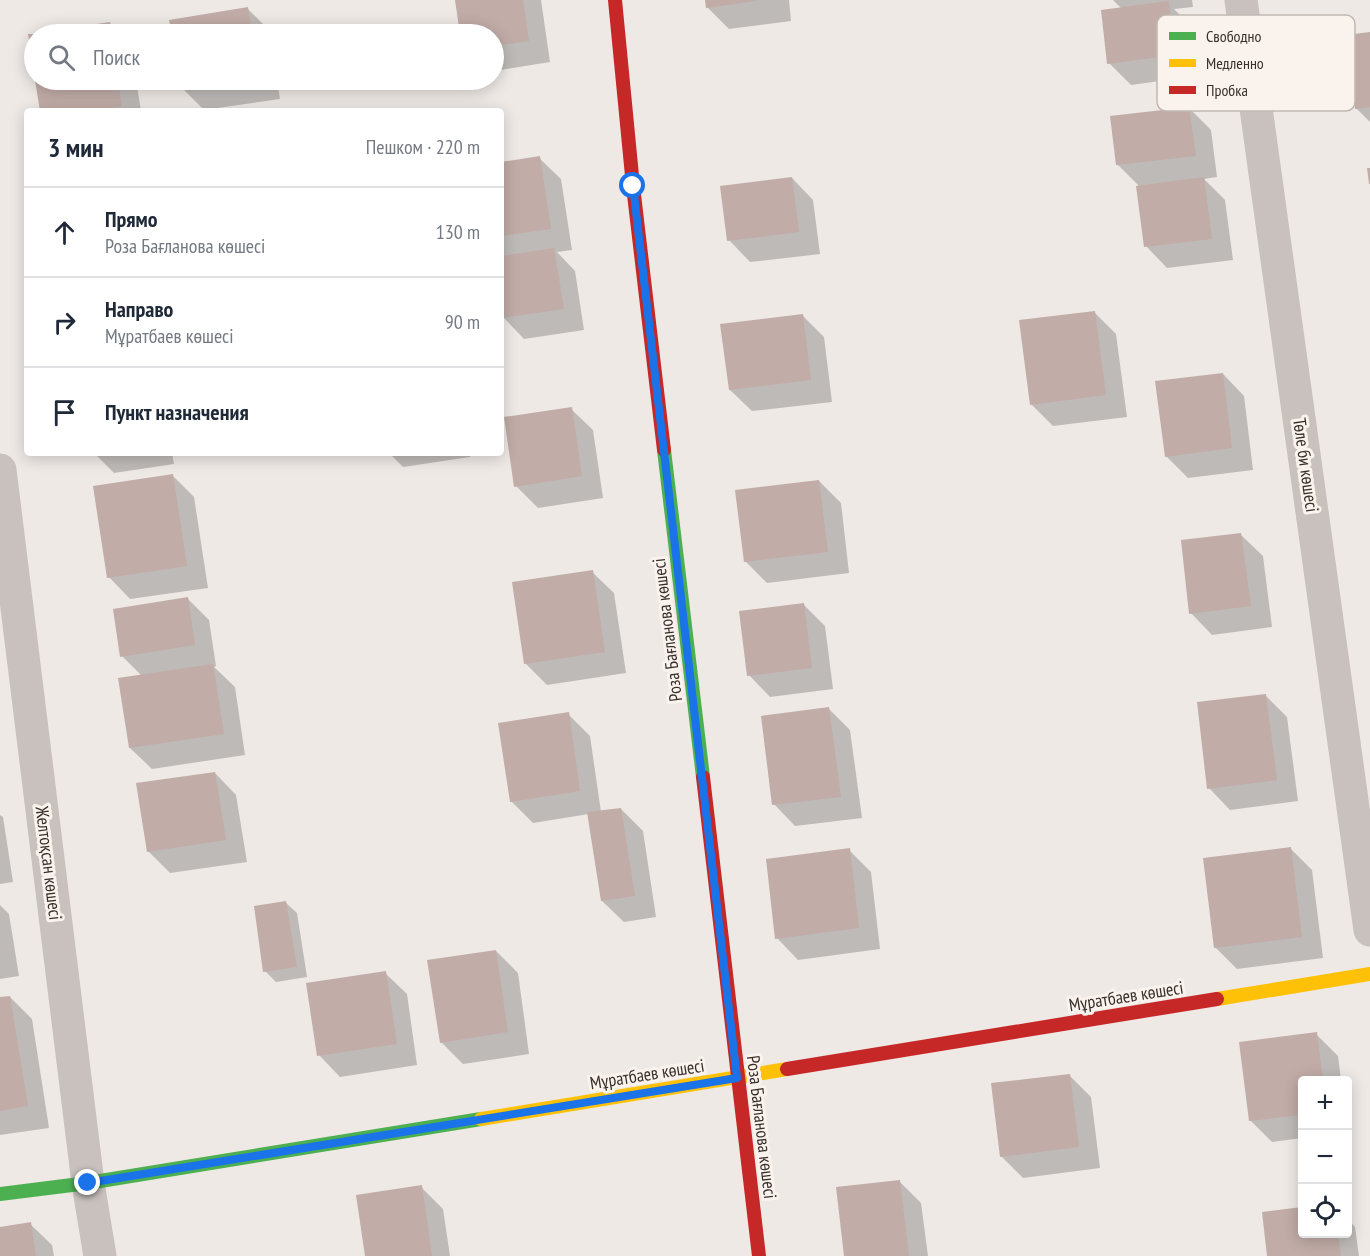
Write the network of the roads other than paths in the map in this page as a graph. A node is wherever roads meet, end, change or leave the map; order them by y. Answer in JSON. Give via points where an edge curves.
{"nodes":[{"id":1,"x":615,"y":0,"type":"edge"},
{"id":2,"x":1241,"y":0,"type":"edge"},
{"id":3,"x":1243,"y":15,"type":"edge"},
{"id":4,"x":1256,"y":111,"type":"edge"},
{"id":5,"x":0,"y":470,"type":"edge"},
{"id":6,"x":1370,"y":930,"type":"edge"},
{"id":7,"x":1370,"y":974,"type":"edge"},
{"id":8,"x":737,"y":1078,"type":"junction"},
{"id":9,"x":88,"y":1183,"type":"junction"},
{"id":10,"x":0,"y":1194,"type":"edge"},
{"id":11,"x":100,"y":1256,"type":"edge"},
{"id":12,"x":759,"y":1256,"type":"edge"}],
"edges":[{"from":1,"to":8,"type":"street","name":"Роза Бағланова көшесі","via":[[634,198]]},
{"from":2,"to":3,"type":"street","name":"Төле би көшесі"},
{"from":4,"to":6,"type":"street","name":"Төле би көшесі"},
{"from":5,"to":9,"type":"street","name":"Желтоқсан көшесі"},
{"from":7,"to":8,"type":"street","name":"Мұратбаев көшесі"},
{"from":8,"to":9,"type":"street","name":"Мұратбаев көшесі"},
{"from":8,"to":12,"type":"street","name":"Роза Бағланова көшесі"},
{"from":9,"to":10,"type":"street","name":"Мұратбаев көшесі"},
{"from":9,"to":11,"type":"street","name":"Желтоқсан көшесі"}]}
